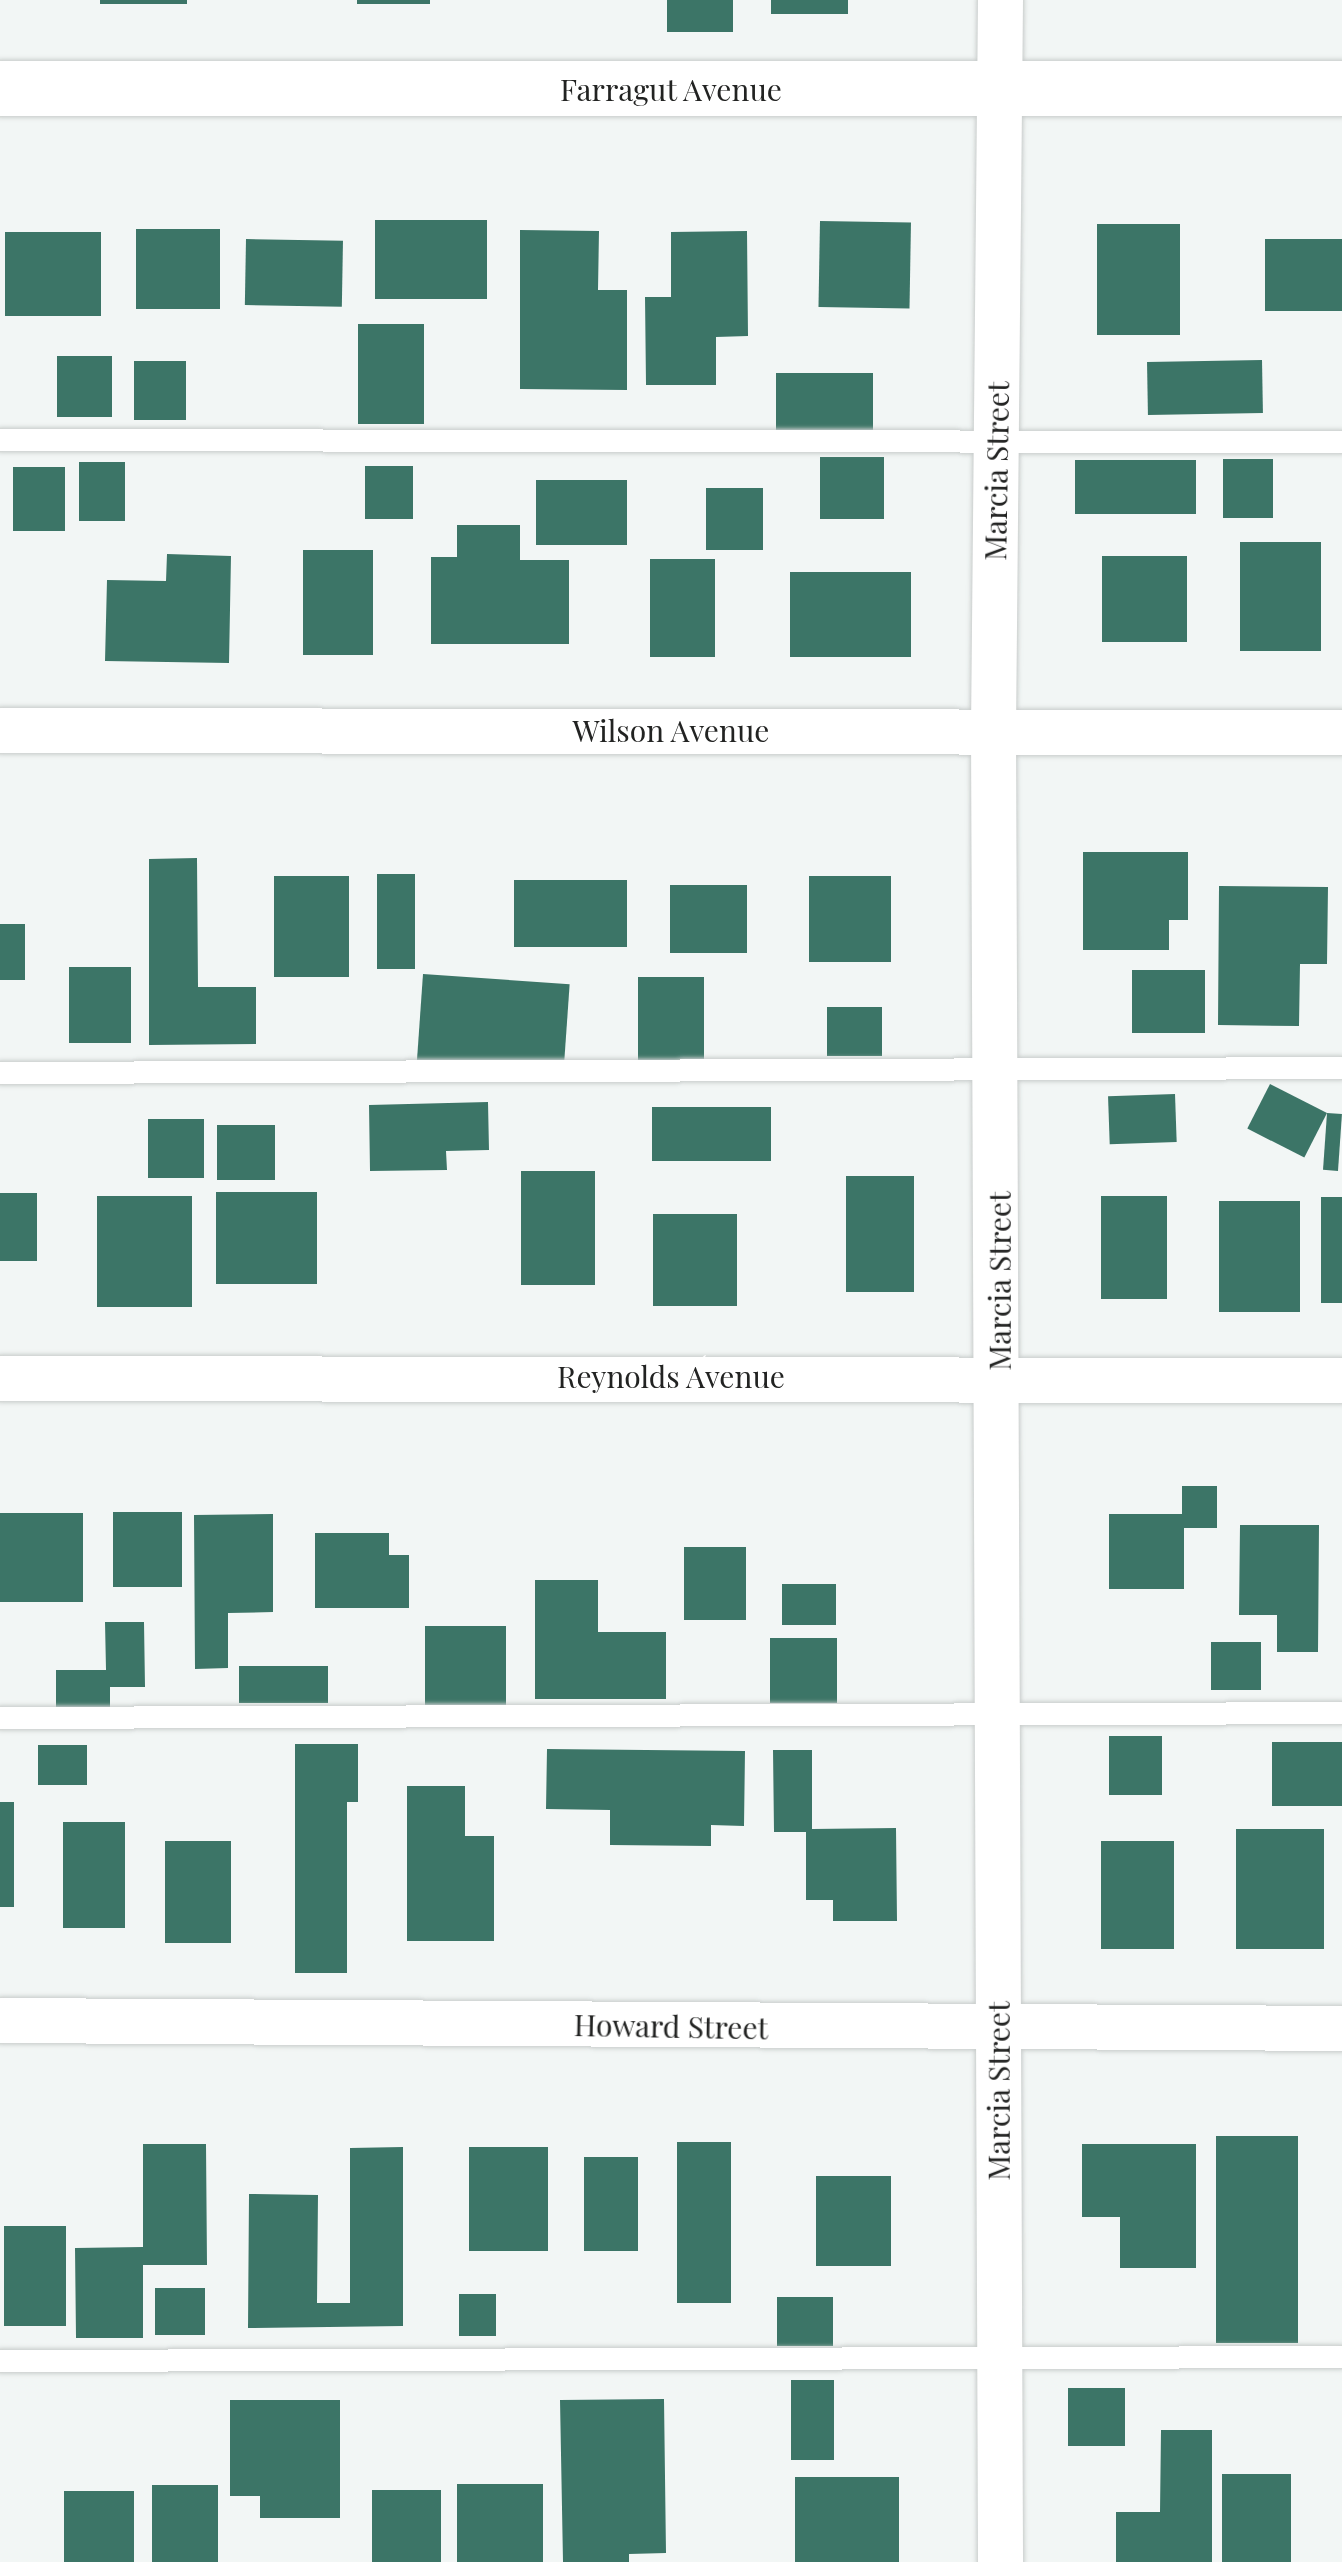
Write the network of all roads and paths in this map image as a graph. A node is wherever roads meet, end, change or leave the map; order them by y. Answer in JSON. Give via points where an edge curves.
{"nodes":[{"id":1,"x":1000,"y":0,"type":"edge"},
{"id":2,"x":0,"y":88,"type":"edge"},
{"id":3,"x":1342,"y":88,"type":"edge"},
{"id":4,"x":1000,"y":89,"type":"junction"},
{"id":5,"x":0,"y":440,"type":"edge"},
{"id":6,"x":1342,"y":442,"type":"edge"},
{"id":7,"x":997,"y":443,"type":"junction"},
{"id":8,"x":0,"y":730,"type":"edge"},
{"id":9,"x":993,"y":730,"type":"junction"},
{"id":10,"x":1342,"y":732,"type":"edge"},
{"id":11,"x":1342,"y":1068,"type":"edge"},
{"id":12,"x":998,"y":1069,"type":"junction"},
{"id":13,"x":0,"y":1073,"type":"edge"},
{"id":14,"x":1000,"y":1375,"type":"junction"},
{"id":15,"x":0,"y":1378,"type":"edge"},
{"id":16,"x":1342,"y":1380,"type":"edge"},
{"id":17,"x":1342,"y":1713,"type":"edge"},
{"id":18,"x":1000,"y":1714,"type":"junction"},
{"id":19,"x":0,"y":1718,"type":"edge"},
{"id":20,"x":0,"y":2020,"type":"edge"},
{"id":21,"x":1342,"y":2028,"type":"edge"},
{"id":22,"x":998,"y":2029,"type":"junction"},
{"id":23,"x":999,"y":2356,"type":"junction"},
{"id":24,"x":1342,"y":2357,"type":"edge"},
{"id":25,"x":0,"y":2361,"type":"edge"},
{"id":26,"x":1000,"y":2562,"type":"edge"}],
"edges":[{"from":1,"to":4,"type":"street","name":"Marcia Street"},
{"from":2,"to":4,"type":"street","name":"Farragut Avenue"},
{"from":3,"to":4,"type":"street","name":"Farragut Avenue"},
{"from":4,"to":7,"type":"street","name":"Marcia Street"},
{"from":5,"to":7,"type":"lane"},
{"from":6,"to":7,"type":"lane"},
{"from":7,"to":9,"type":"street","name":"Marcia Street"},
{"from":8,"to":9,"type":"street","name":"Wilson Avenue"},
{"from":9,"to":10,"type":"street","name":"Wilson Avenue"},
{"from":9,"to":12,"type":"street","name":"Marcia Street"},
{"from":11,"to":12,"type":"lane"},
{"from":12,"to":13,"type":"lane"},
{"from":12,"to":14,"type":"street","name":"Marcia Street"},
{"from":14,"to":15,"type":"street","name":"Reynolds Avenue"},
{"from":14,"to":16,"type":"street","name":"Reynolds Avenue"},
{"from":14,"to":18,"type":"street","name":"Marcia Street"},
{"from":17,"to":18,"type":"lane"},
{"from":18,"to":19,"type":"lane"},
{"from":18,"to":22,"type":"street","name":"Marcia Street"},
{"from":20,"to":22,"type":"street","name":"Howard Street"},
{"from":21,"to":22,"type":"street","name":"Howard Street"},
{"from":22,"to":23,"type":"street","name":"Marcia Street"},
{"from":23,"to":24,"type":"lane"},
{"from":23,"to":25,"type":"lane"},
{"from":23,"to":26,"type":"street","name":"Marcia Street"}]}
